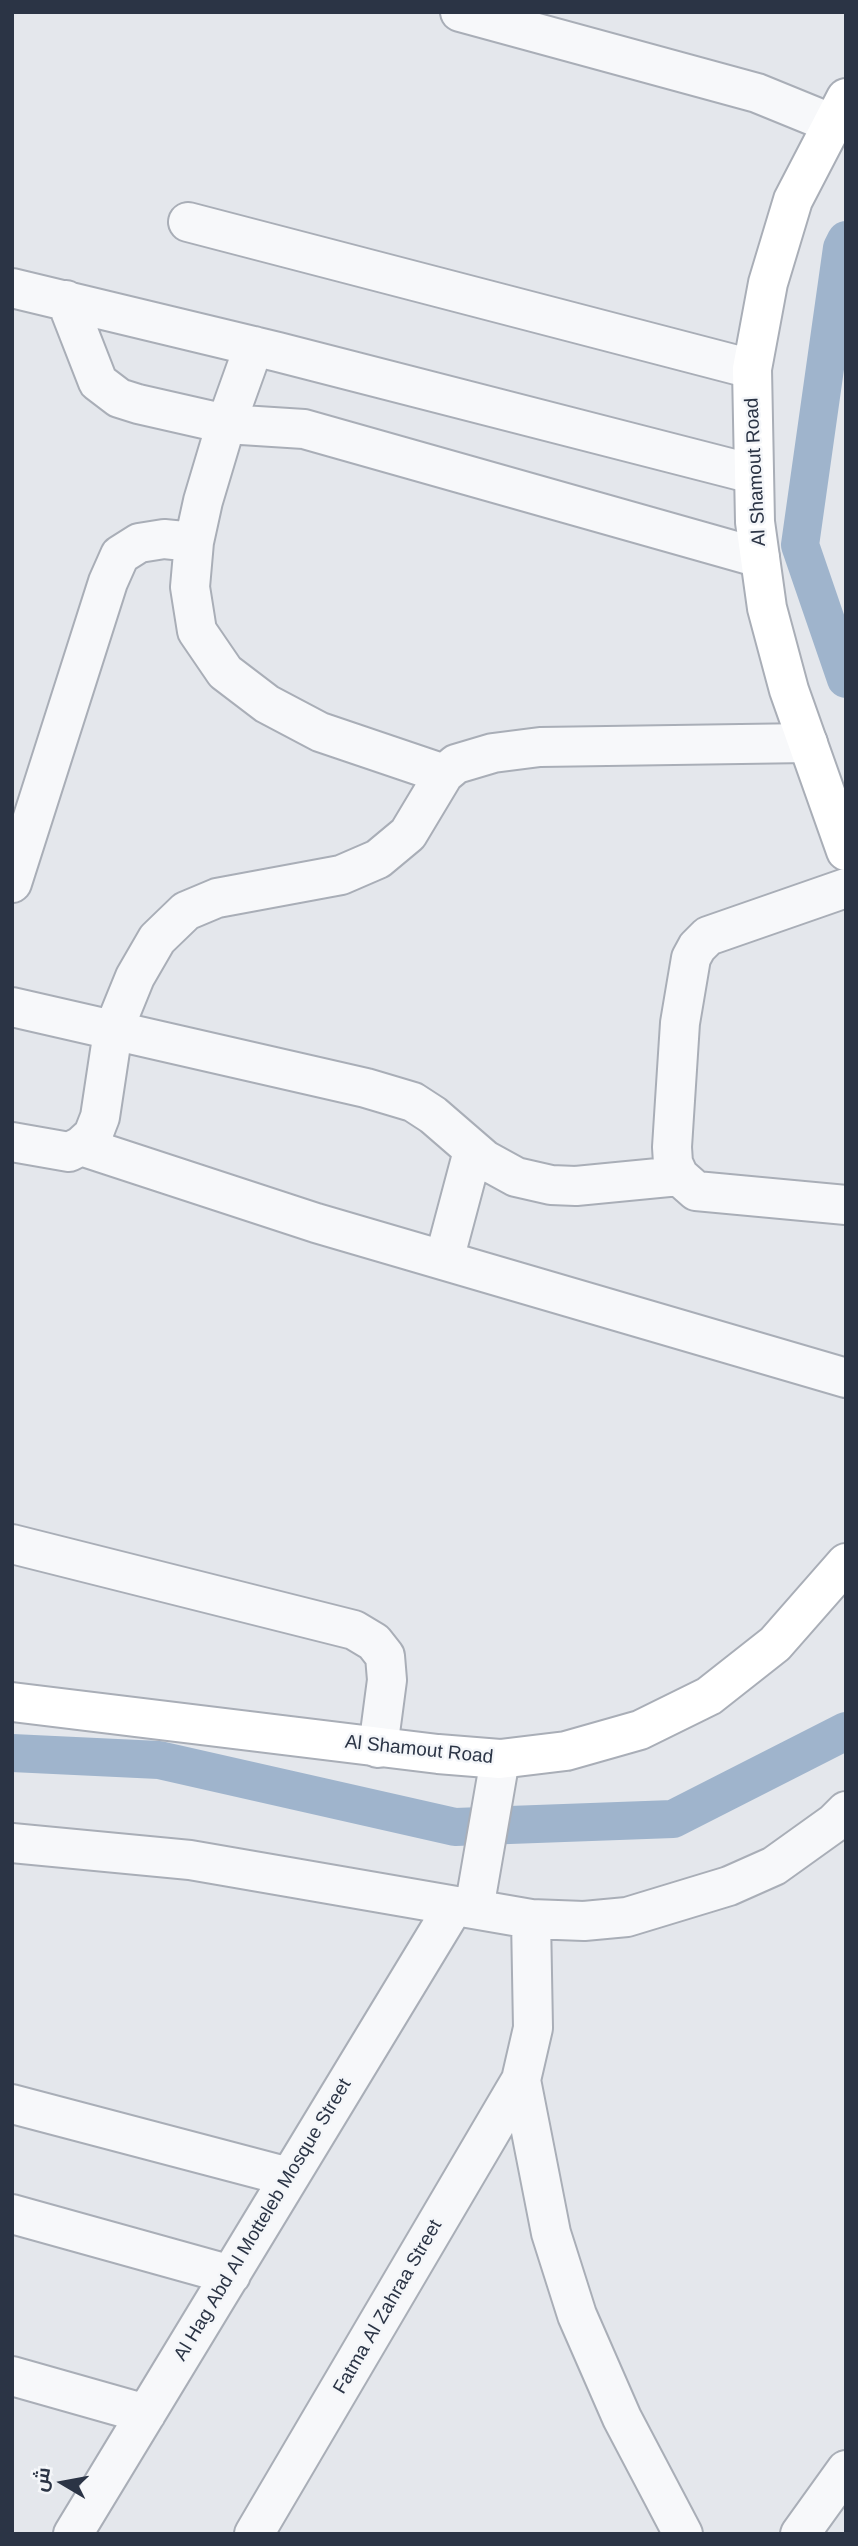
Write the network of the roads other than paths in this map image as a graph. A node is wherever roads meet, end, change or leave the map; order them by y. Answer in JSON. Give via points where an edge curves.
{"nodes":[{"id":1,"x":460,"y":12,"type":"edge"},
{"id":2,"x":839,"y":111,"type":"edge"},
{"id":3,"x":188,"y":222,"type":"dead end"},
{"id":4,"x":12,"y":288,"type":"edge"},
{"id":5,"x":66,"y":300,"type":"junction"},
{"id":6,"x":254,"y":346,"type":"junction"},
{"id":7,"x":752,"y":369,"type":"junction"},
{"id":8,"x":226,"y":424,"type":"junction"},
{"id":9,"x":753,"y":474,"type":"junction"},
{"id":10,"x":194,"y":542,"type":"junction"},
{"id":11,"x":760,"y":558,"type":"junction"},
{"id":12,"x":808,"y":744,"type":"junction"},
{"id":13,"x":444,"y":774,"type":"junction"},
{"id":14,"x":846,"y":851,"type":"edge"},
{"id":15,"x":12,"y":883,"type":"edge"},
{"id":16,"x":846,"y":888,"type":"edge"},
{"id":17,"x":12,"y":1007,"type":"edge"},
{"id":18,"x":113,"y":1031,"type":"junction"},
{"id":19,"x":12,"y":1142,"type":"edge"},
{"id":20,"x":82,"y":1146,"type":"junction"},
{"id":21,"x":473,"y":1151,"type":"junction"},
{"id":22,"x":679,"y":1177,"type":"junction"},
{"id":23,"x":846,"y":1205,"type":"edge"},
{"id":24,"x":443,"y":1260,"type":"junction"},
{"id":25,"x":846,"y":1378,"type":"edge"},
{"id":26,"x":12,"y":1544,"type":"edge"},
{"id":27,"x":846,"y":1563,"type":"edge"},
{"id":28,"x":12,"y":1702,"type":"edge"},
{"id":29,"x":378,"y":1748,"type":"junction"},
{"id":30,"x":500,"y":1759,"type":"junction"},
{"id":31,"x":846,"y":1811,"type":"edge"},
{"id":32,"x":12,"y":1843,"type":"edge"},
{"id":33,"x":469,"y":1896,"type":"junction"},
{"id":34,"x":531,"y":1919,"type":"junction"},
{"id":35,"x":521,"y":2080,"type":"junction"},
{"id":36,"x":12,"y":2104,"type":"edge"},
{"id":37,"x":289,"y":2177,"type":"junction"},
{"id":38,"x":12,"y":2214,"type":"edge"},
{"id":39,"x":231,"y":2275,"type":"junction"},
{"id":40,"x":12,"y":2376,"type":"edge"},
{"id":41,"x":146,"y":2414,"type":"junction"},
{"id":42,"x":846,"y":2470,"type":"edge"},
{"id":43,"x":74,"y":2534,"type":"edge"},
{"id":44,"x":254,"y":2534,"type":"edge"},
{"id":45,"x":683,"y":2534,"type":"edge"},
{"id":46,"x":800,"y":2534,"type":"edge"}],
"edges":[{"from":1,"to":2,"type":"street"},
{"from":2,"to":7,"type":"street","name":"Al Shamout Road","via":[[793,200],[768,284]]},
{"from":3,"to":7,"type":"street"},
{"from":4,"to":5,"type":"street"},
{"from":5,"to":6,"type":"street"},
{"from":5,"to":8,"type":"street","via":[[88,363],[106,390],[138,404]]},
{"from":6,"to":8,"type":"street"},
{"from":6,"to":9,"type":"street"},
{"from":7,"to":9,"type":"street","name":"Al Shamout Road"},
{"from":8,"to":10,"type":"street"},
{"from":8,"to":11,"type":"street","via":[[304,429]]},
{"from":9,"to":11,"type":"street","name":"Al Shamout Road"},
{"from":10,"to":13,"type":"street","via":[[190,587],[197,631],[225,672],[267,704],[320,732]]},
{"from":10,"to":15,"type":"street","via":[[164,539],[139,543],[120,555]]},
{"from":11,"to":12,"type":"street","name":"Al Shamout Road","via":[[767,608]]},
{"from":12,"to":13,"type":"street","via":[[540,747],[494,753],[456,764]]},
{"from":12,"to":14,"type":"street","name":"Al Shamout Road"},
{"from":13,"to":18,"type":"street","via":[[408,835],[378,859],[341,875],[217,898],[186,911],[157,939]]},
{"from":16,"to":22,"type":"street","via":[[708,936],[697,947],[680,1023],[672,1147]]},
{"from":17,"to":18,"type":"street"},
{"from":18,"to":20,"type":"street","via":[[97,1126]]},
{"from":18,"to":21,"type":"street","via":[[366,1087],[413,1102]]},
{"from":19,"to":20,"type":"street","via":[[69,1152]]},
{"from":20,"to":24,"type":"street"},
{"from":21,"to":22,"type":"street","via":[[516,1177],[551,1185]]},
{"from":21,"to":24,"type":"street"},
{"from":22,"to":23,"type":"street","via":[[696,1191],[711,1194]]},
{"from":24,"to":25,"type":"street"},
{"from":26,"to":29,"type":"street","via":[[354,1630],[374,1642],[385,1656],[387,1680]]},
{"from":27,"to":30,"type":"street","name":"Al Shamout Road","via":[[775,1644],[709,1696],[640,1730],[566,1751]]},
{"from":28,"to":29,"type":"street","name":"Al Shamout Road"},
{"from":29,"to":30,"type":"street","name":"Al Shamout Road"},
{"from":30,"to":33,"type":"street"},
{"from":31,"to":34,"type":"street","via":[[774,1867],[729,1886],[626,1916],[584,1921]]},
{"from":32,"to":33,"type":"street","via":[[190,1860]]},
{"from":33,"to":34,"type":"street"},
{"from":33,"to":37,"type":"street","name":"Al Hag Abd Al Motteleb Mosque Street"},
{"from":34,"to":35,"type":"street","via":[[533,2028]]},
{"from":35,"to":44,"type":"street","name":"Fatma Al Zahraa Street"},
{"from":35,"to":45,"type":"street","via":[[551,2233],[577,2315],[622,2418]]},
{"from":36,"to":37,"type":"street"},
{"from":37,"to":39,"type":"street","name":"Al Hag Abd Al Motteleb Mosque Street"},
{"from":38,"to":39,"type":"street"},
{"from":39,"to":41,"type":"street","name":"Al Hag Abd Al Motteleb Mosque Street"},
{"from":40,"to":41,"type":"street"},
{"from":41,"to":43,"type":"street","name":"Al Hag Abd Al Motteleb Mosque Street"},
{"from":42,"to":46,"type":"street"}]}
